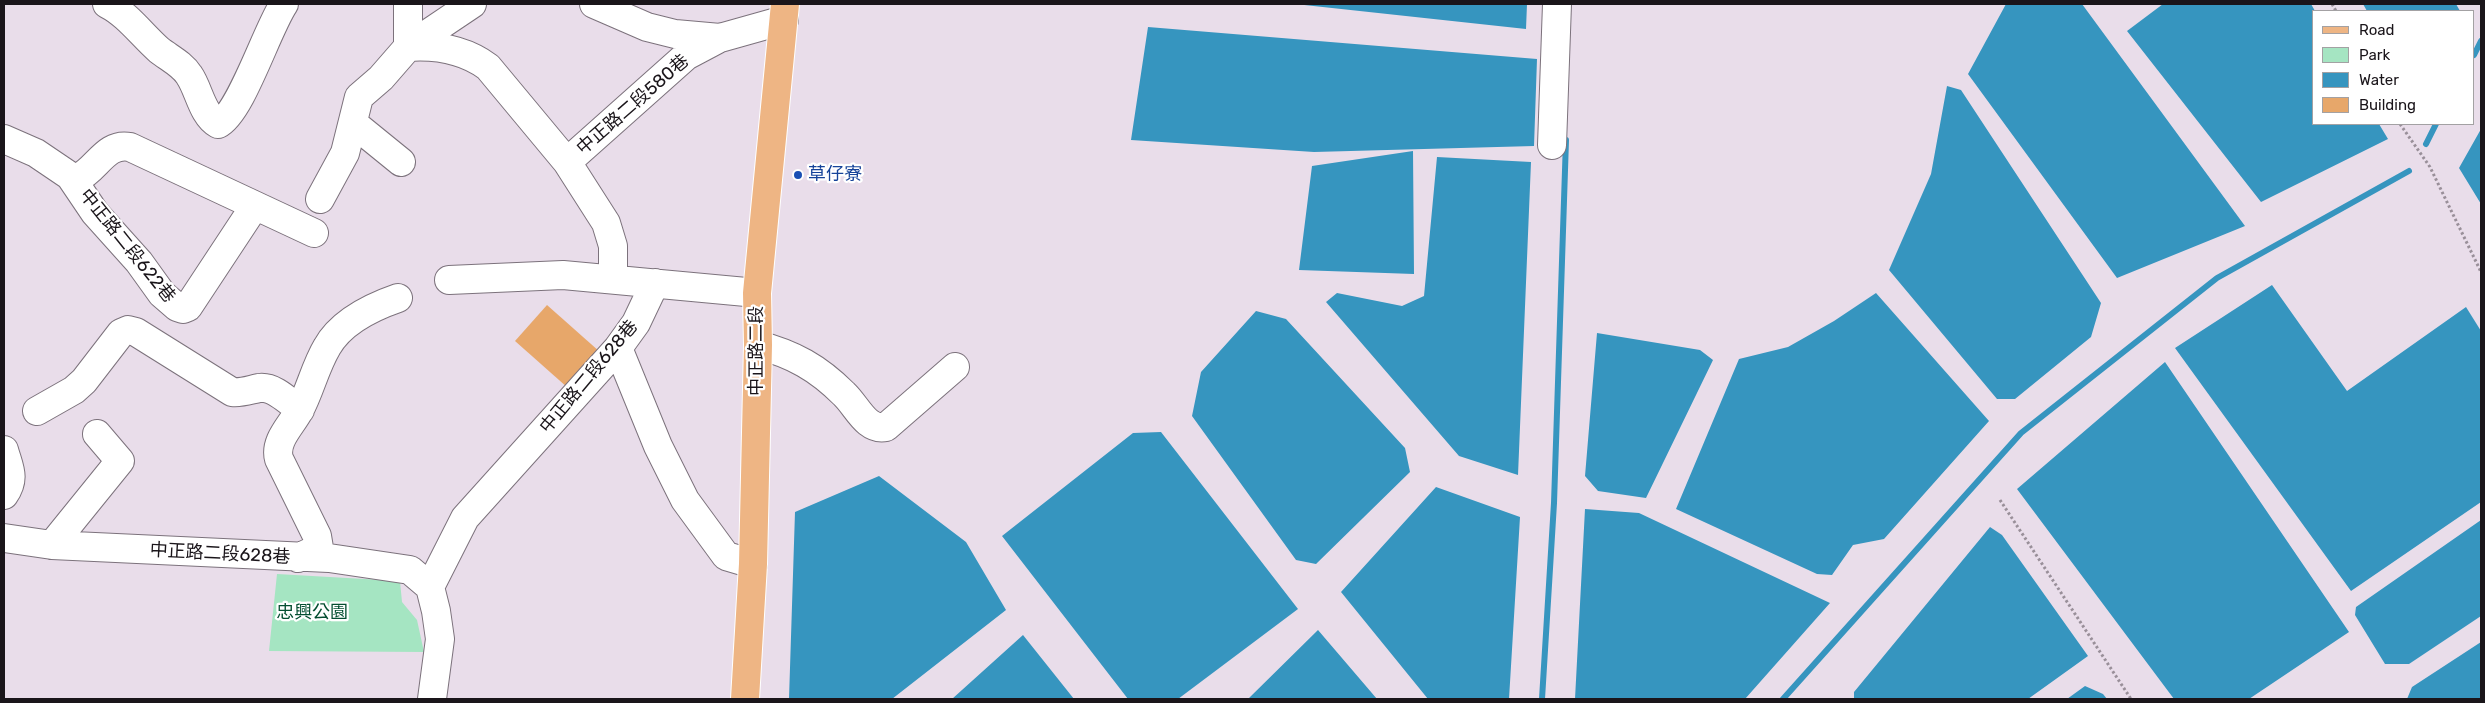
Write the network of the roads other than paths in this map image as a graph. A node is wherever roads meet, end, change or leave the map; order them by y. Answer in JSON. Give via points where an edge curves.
{"nodes":[{"id":1,"x":408,"y":4,"type":"edge"},
{"id":2,"x":472,"y":4,"type":"edge"},
{"id":3,"x":594,"y":4,"type":"edge"},
{"id":4,"x":1557,"y":4,"type":"edge"},
{"id":5,"x":279,"y":5,"type":"edge"},
{"id":6,"x":117,"y":6,"type":"edge"},
{"id":7,"x":784,"y":12,"type":"edge"},
{"id":8,"x":720,"y":38,"type":"junction"},
{"id":9,"x":408,"y":47,"type":"junction"},
{"id":10,"x":353,"y":122,"type":"junction"},
{"id":11,"x":4,"y":139,"type":"edge"},
{"id":12,"x":1552,"y":145,"type":"dead end"},
{"id":13,"x":401,"y":162,"type":"dead end"},
{"id":14,"x":568,"y":162,"type":"junction"},
{"id":15,"x":70,"y":176,"type":"junction"},
{"id":16,"x":320,"y":199,"type":"dead end"},
{"id":17,"x":254,"y":207,"type":"junction"},
{"id":18,"x":314,"y":233,"type":"dead end"},
{"id":19,"x":613,"y":279,"type":"junction"},
{"id":20,"x":449,"y":280,"type":"dead end"},
{"id":21,"x":655,"y":283,"type":"junction"},
{"id":22,"x":757,"y":293,"type":"junction"},
{"id":23,"x":398,"y":298,"type":"dead end"},
{"id":24,"x":758,"y":345,"type":"junction"},
{"id":25,"x":618,"y":348,"type":"junction"},
{"id":26,"x":955,"y":367,"type":"dead end"},
{"id":27,"x":300,"y":410,"type":"junction"},
{"id":28,"x":37,"y":411,"type":"dead end"},
{"id":29,"x":97,"y":434,"type":"dead end"},
{"id":30,"x":4,"y":450,"type":"edge"},
{"id":31,"x":4,"y":495,"type":"edge"},
{"id":32,"x":4,"y":538,"type":"edge"},
{"id":33,"x":52,"y":545,"type":"junction"},
{"id":34,"x":298,"y":558,"type":"junction"},
{"id":35,"x":753,"y":564,"type":"junction"},
{"id":36,"x":430,"y":588,"type":"junction"},
{"id":37,"x":432,"y":699,"type":"edge"},
{"id":38,"x":745,"y":699,"type":"edge"}],
"edges":[{"from":1,"to":9,"type":"street"},
{"from":2,"to":9,"type":"street"},
{"from":3,"to":8,"type":"street","via":[[648,27],[675,34]]},
{"from":4,"to":12,"type":"street"},
{"from":5,"to":6,"type":"street","via":[[235,104],[223,122],[218,124],[200,99],[185,69],[159,50]]},
{"from":7,"to":8,"type":"street","name":"中正路二段580巷"},
{"from":7,"to":22,"type":"main road","name":"中正路二段"},
{"from":8,"to":14,"type":"street","name":"中正路二段580巷","via":[[686,56]]},
{"from":9,"to":10,"type":"street","via":[[359,97]]},
{"from":9,"to":14,"type":"street","name":"中正路二段580巷","via":[[441,47],[480,61]]},
{"from":10,"to":13,"type":"street"},
{"from":10,"to":16,"type":"street","via":[[345,153]]},
{"from":11,"to":15,"type":"street","name":"中正路二段622巷","via":[[36,153]]},
{"from":14,"to":19,"type":"street","name":"中正路二段580巷","via":[[610,232]]},
{"from":15,"to":17,"type":"street","name":"中正路二段622巷","via":[[78,178],[84,175],[113,148],[121,145]]},
{"from":15,"to":17,"type":"street","name":"中正路二段622巷","via":[[95,213],[177,308],[188,306]]},
{"from":17,"to":18,"type":"street","name":"中正路二段622巷"},
{"from":19,"to":20,"type":"street","via":[[563,275]]},
{"from":19,"to":21,"type":"street"},
{"from":21,"to":22,"type":"street"},
{"from":21,"to":25,"type":"street","name":"中正路二段628巷","via":[[636,323]]},
{"from":22,"to":24,"type":"main road","name":"中正路二段"},
{"from":23,"to":27,"type":"street","via":[[371,308],[331,341]]},
{"from":24,"to":26,"type":"street","via":[[784,351],[813,368],[844,394],[872,426],[879,428],[886,427]]},
{"from":24,"to":35,"type":"main road","name":"中正路二段"},
{"from":25,"to":35,"type":"street","via":[[684,500],[726,556]]},
{"from":25,"to":36,"type":"street","name":"中正路二段628巷","via":[[465,518]]},
{"from":27,"to":28,"type":"street","via":[[269,388],[232,392],[128,330],[121,333],[79,386]]},
{"from":27,"to":34,"type":"street","via":[[278,444],[277,452],[317,536],[319,548]]},
{"from":29,"to":33,"type":"street","via":[[120,461]]},
{"from":30,"to":31,"type":"street","via":[[11,486]]},
{"from":32,"to":33,"type":"street","name":"中正路二段628巷"},
{"from":33,"to":34,"type":"street","name":"中正路二段628巷"},
{"from":34,"to":36,"type":"street","name":"中正路二段628巷","via":[[329,558],[410,570]]},
{"from":35,"to":38,"type":"main road","name":"中正路二段"},
{"from":36,"to":37,"type":"street","via":[[440,639]]}]}
